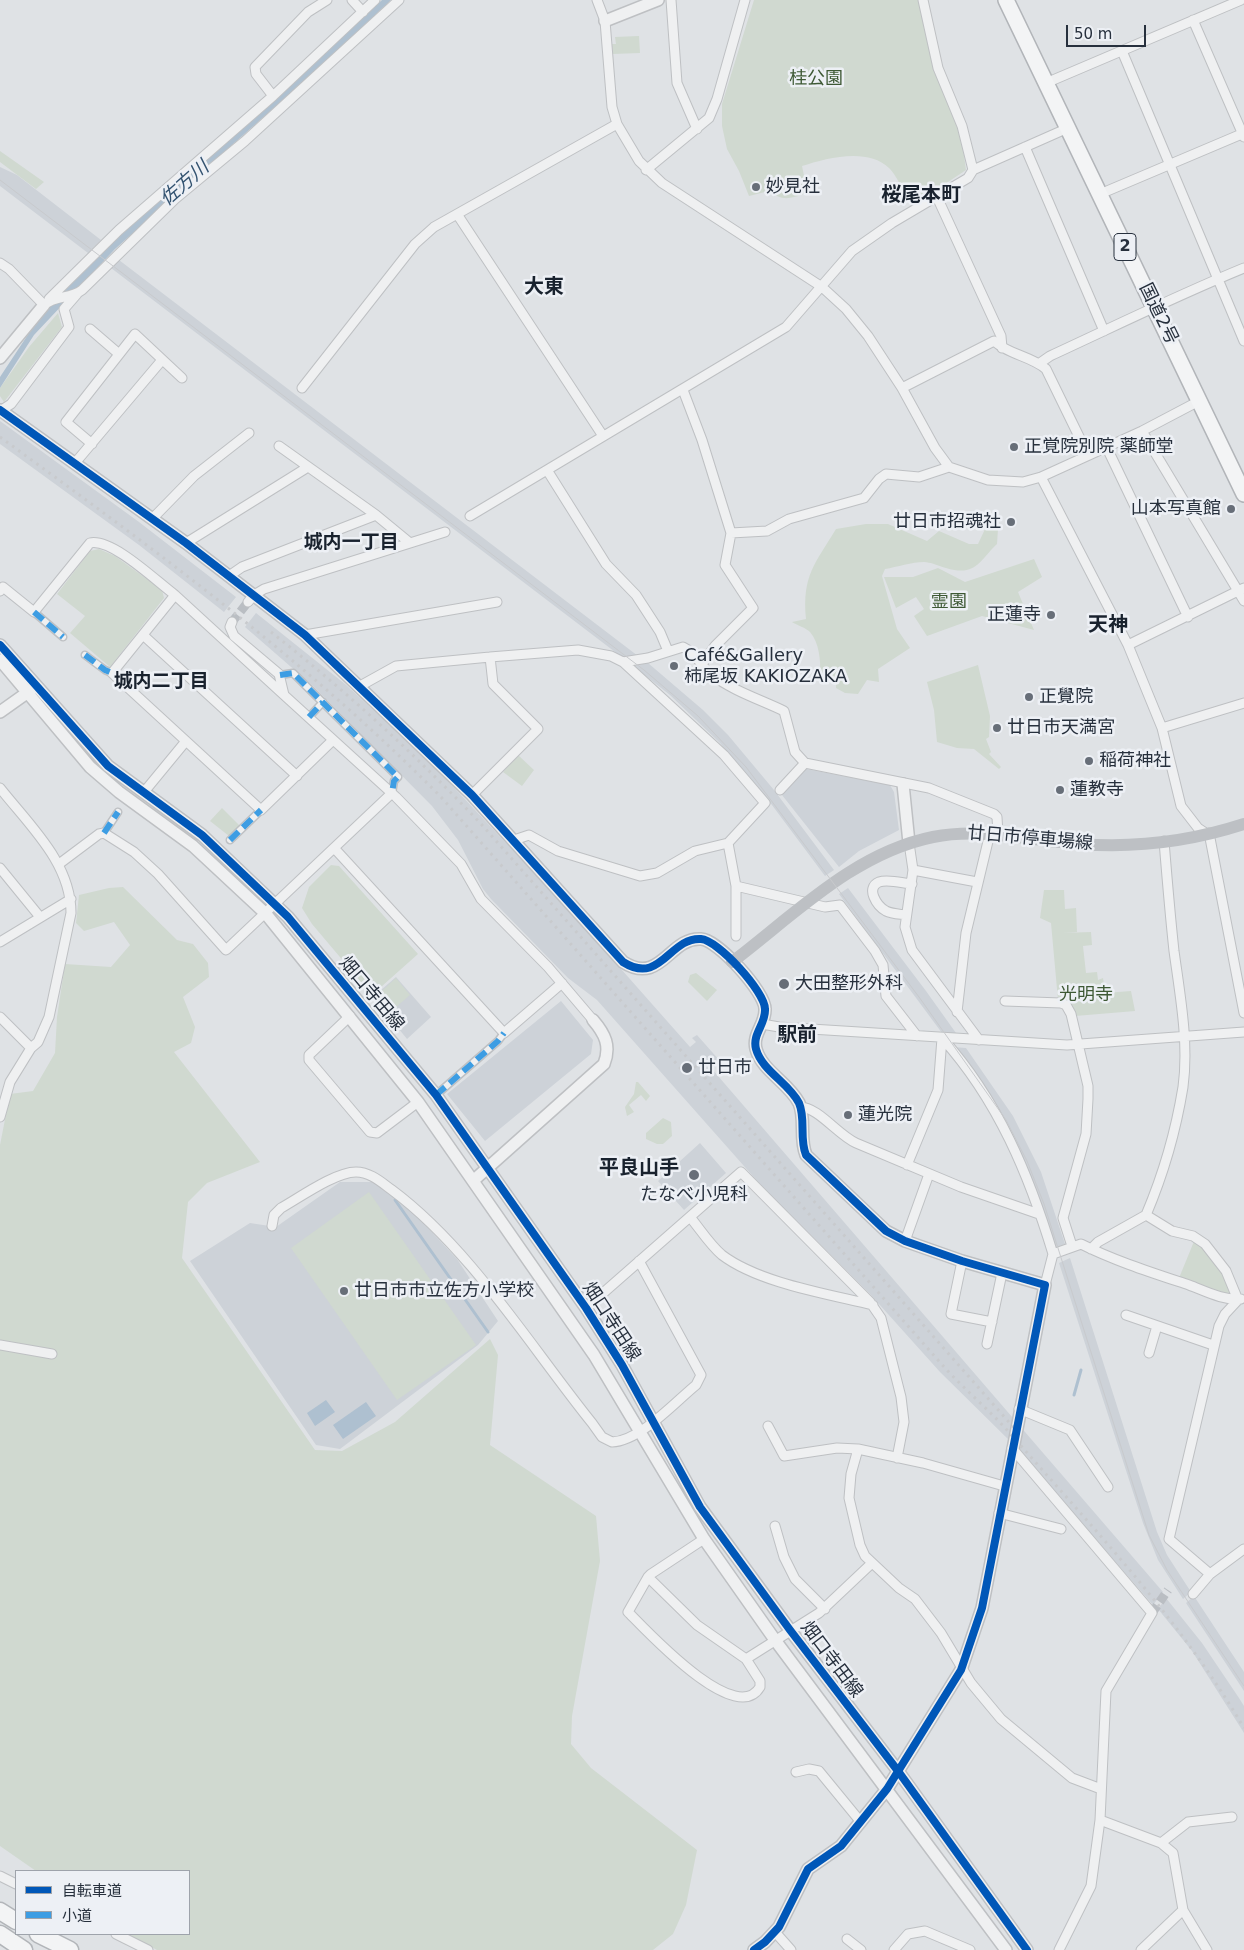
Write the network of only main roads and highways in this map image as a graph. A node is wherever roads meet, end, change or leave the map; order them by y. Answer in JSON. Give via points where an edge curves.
{"nodes":[{"id":1,"x":1006,"y":0,"type":"edge"},
{"id":2,"x":1244,"y":494,"type":"edge"},
{"id":3,"x":1244,"y":824,"type":"edge"},
{"id":4,"x":732,"y":962,"type":"road end"},
{"id":5,"x":0,"y":1911,"type":"edge"},
{"id":6,"x":15,"y":1920,"type":"edge"},
{"id":7,"x":0,"y":1934,"type":"edge"},
{"id":8,"x":40,"y":1935,"type":"edge"},
{"id":9,"x":40,"y":1935,"type":"edge"},
{"id":10,"x":24,"y":1950,"type":"edge"},
{"id":11,"x":64,"y":1950,"type":"edge"},
{"id":12,"x":70,"y":1950,"type":"edge"}],
"edges":[{"from":1,"to":2,"type":"highway","name":"国道2号","number":"2"},
{"from":3,"to":4,"type":"main road","name":"廿日市停車場線","via":[[1164,841],[1095,845],[994,834],[951,834],[910,843],[859,867]]},
{"from":5,"to":6,"type":"highway"},
{"from":7,"to":10,"type":"highway"},
{"from":8,"to":11,"type":"highway"},
{"from":9,"to":12,"type":"highway"}]}
